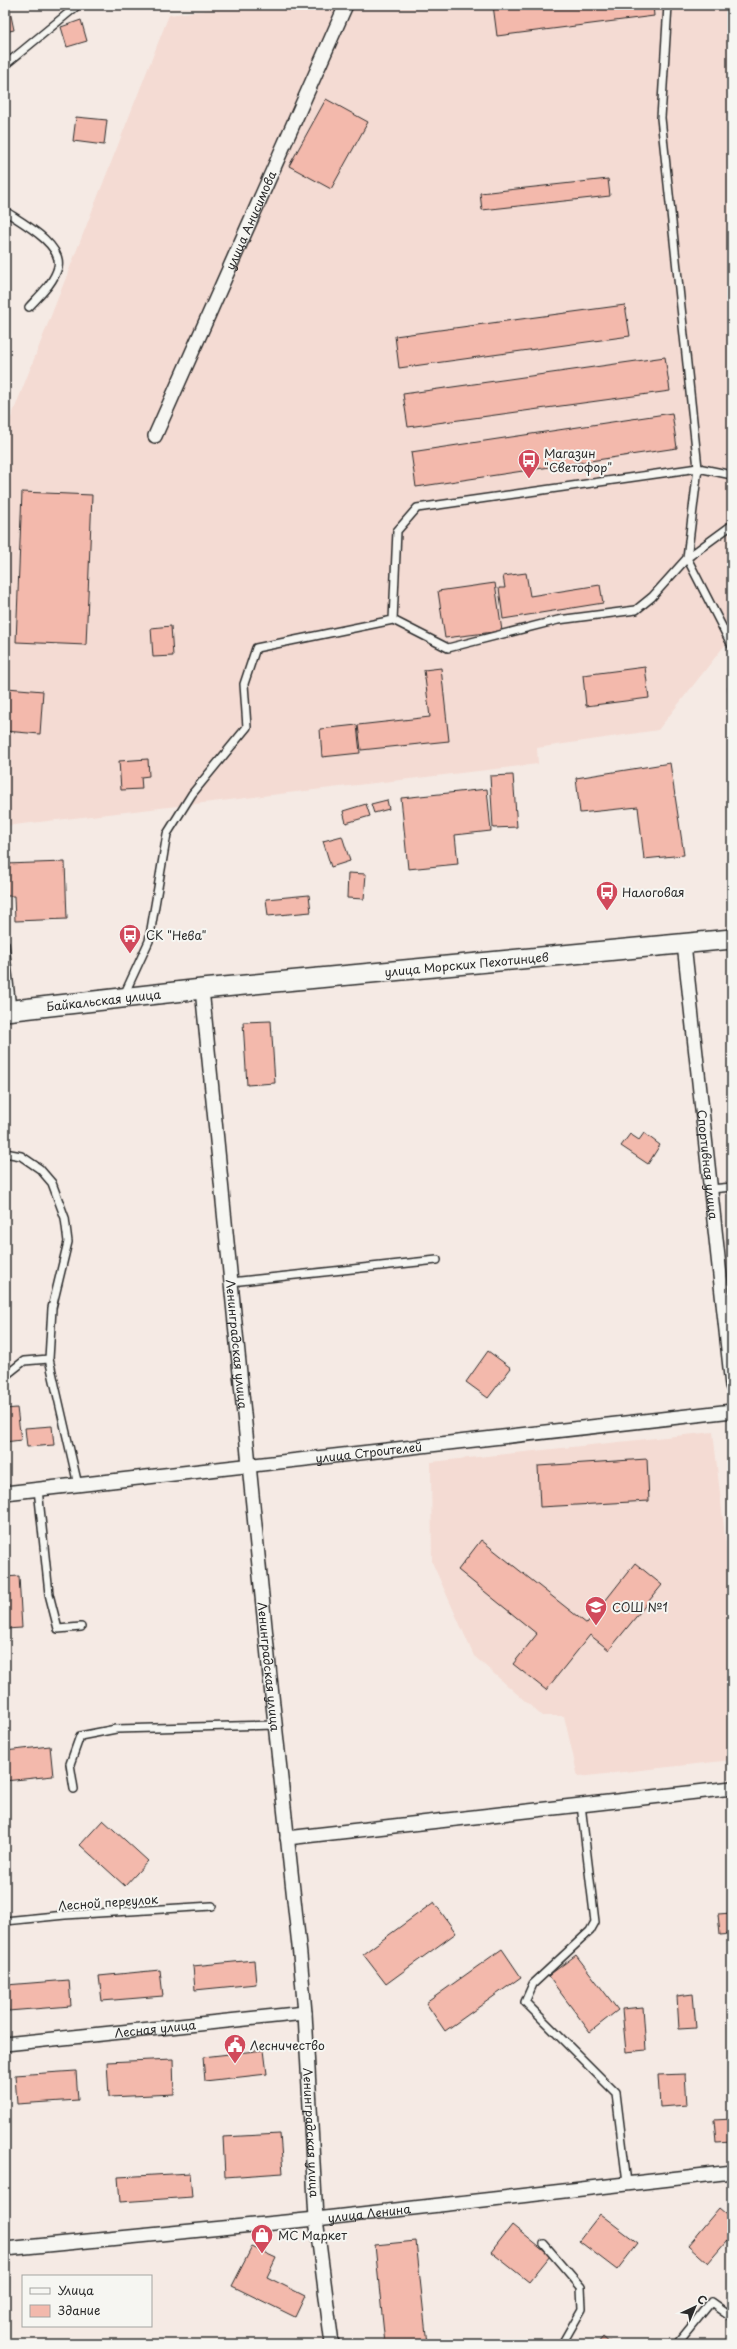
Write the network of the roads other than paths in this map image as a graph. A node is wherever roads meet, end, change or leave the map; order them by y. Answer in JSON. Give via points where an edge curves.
{"nodes":[{"id":1,"x":78,"y":5,"type":"edge"},
{"id":2,"x":346,"y":5,"type":"edge"},
{"id":3,"x":668,"y":5,"type":"edge"},
{"id":4,"x":5,"y":65,"type":"edge"},
{"id":5,"x":5,"y":211,"type":"edge"},
{"id":6,"x":29,"y":307,"type":"dead end"},
{"id":7,"x":155,"y":436,"type":"dead end"},
{"id":8,"x":698,"y":468,"type":"junction"},
{"id":9,"x":732,"y":475,"type":"edge"},
{"id":10,"x":732,"y":525,"type":"edge"},
{"id":11,"x":687,"y":558,"type":"junction"},
{"id":12,"x":393,"y":620,"type":"junction"},
{"id":13,"x":732,"y":646,"type":"edge"},
{"id":14,"x":732,"y":939,"type":"edge"},
{"id":15,"x":5,"y":944,"type":"edge"},
{"id":16,"x":684,"y":944,"type":"junction"},
{"id":17,"x":202,"y":989,"type":"junction"},
{"id":18,"x":123,"y":998,"type":"junction"},
{"id":19,"x":9,"y":1010,"type":"edge"},
{"id":20,"x":5,"y":1153,"type":"edge"},
{"id":21,"x":732,"y":1187,"type":"edge"},
{"id":22,"x":711,"y":1189,"type":"junction"},
{"id":23,"x":438,"y":1260,"type":"dead end"},
{"id":24,"x":231,"y":1282,"type":"junction"},
{"id":25,"x":48,"y":1359,"type":"junction"},
{"id":26,"x":5,"y":1376,"type":"edge"},
{"id":27,"x":732,"y":1386,"type":"edge"},
{"id":28,"x":732,"y":1412,"type":"edge"},
{"id":29,"x":249,"y":1465,"type":"junction"},
{"id":30,"x":78,"y":1485,"type":"junction"},
{"id":31,"x":38,"y":1489,"type":"junction"},
{"id":32,"x":5,"y":1493,"type":"edge"},
{"id":33,"x":81,"y":1627,"type":"dead end"},
{"id":34,"x":275,"y":1725,"type":"junction"},
{"id":35,"x":732,"y":1788,"type":"edge"},
{"id":36,"x":74,"y":1789,"type":"dead end"},
{"id":37,"x":581,"y":1805,"type":"junction"},
{"id":38,"x":287,"y":1838,"type":"junction"},
{"id":39,"x":212,"y":1906,"type":"dead end"},
{"id":40,"x":5,"y":1921,"type":"edge"},
{"id":41,"x":305,"y":2013,"type":"junction"},
{"id":42,"x":5,"y":2044,"type":"edge"},
{"id":43,"x":732,"y":2172,"type":"edge"},
{"id":44,"x":627,"y":2183,"type":"junction"},
{"id":45,"x":316,"y":2220,"type":"junction"},
{"id":46,"x":544,"y":2244,"type":"dead end"},
{"id":47,"x":5,"y":2248,"type":"edge"},
{"id":48,"x":732,"y":2317,"type":"edge"},
{"id":49,"x":332,"y":2344,"type":"edge"},
{"id":50,"x":562,"y":2344,"type":"edge"},
{"id":51,"x":677,"y":2344,"type":"edge"}],
"edges":[{"from":1,"to":4,"type":"lane"},
{"from":2,"to":7,"type":"street","name":"улица Анисимова"},
{"from":3,"to":8,"type":"lane","via":[[661,118]]},
{"from":5,"to":6,"type":"lane","via":[[50,244],[58,254],[58,267],[48,285]]},
{"from":8,"to":9,"type":"lane"},
{"from":8,"to":11,"type":"lane"},
{"from":8,"to":12,"type":"lane","via":[[417,508],[397,532]]},
{"from":10,"to":11,"type":"lane"},
{"from":11,"to":12,"type":"lane","via":[[652,597],[636,610],[558,620],[448,648]]},
{"from":11,"to":13,"type":"lane"},
{"from":12,"to":18,"type":"lane","via":[[256,648],[244,684],[247,727],[192,794],[167,834],[149,941]]},
{"from":14,"to":16,"type":"street","name":"улица Морских Пехотинцев"},
{"from":15,"to":19,"type":"lane"},
{"from":16,"to":17,"type":"street","name":"улица Морских Пехотинцев"},
{"from":16,"to":22,"type":"street","name":"Спортивная улица"},
{"from":17,"to":18,"type":"street","name":"Байкальская улица"},
{"from":17,"to":24,"type":"street","name":"Ленинградская улица"},
{"from":18,"to":19,"type":"street","name":"Байкальская улица"},
{"from":20,"to":25,"type":"lane","via":[[22,1156],[40,1169],[52,1183],[65,1218],[68,1242],[52,1308]]},
{"from":21,"to":22,"type":"lane"},
{"from":22,"to":27,"type":"street","name":"Спортивная улица"},
{"from":23,"to":24,"type":"lane"},
{"from":24,"to":29,"type":"street","name":"Ленинградская улица"},
{"from":25,"to":26,"type":"lane","via":[[24,1361]]},
{"from":25,"to":30,"type":"lane"},
{"from":28,"to":29,"type":"street","name":"улица Строителей"},
{"from":29,"to":30,"type":"street","name":"улица Строителей"},
{"from":29,"to":34,"type":"street","name":"Ленинградская улица"},
{"from":30,"to":31,"type":"street","name":"улица Строителей"},
{"from":31,"to":32,"type":"street","name":"улица Строителей"},
{"from":31,"to":33,"type":"lane","via":[[49,1594],[58,1629]]},
{"from":34,"to":36,"type":"lane","via":[[116,1729],[80,1736],[70,1764]]},
{"from":34,"to":38,"type":"street","name":"Ленинградская улица"},
{"from":35,"to":37,"type":"street"},
{"from":37,"to":38,"type":"street"},
{"from":37,"to":44,"type":"lane","via":[[595,1922],[590,1931],[532,1984],[525,2002],[616,2093]]},
{"from":38,"to":41,"type":"street","name":"Ленинградская улица"},
{"from":39,"to":40,"type":"lane","name":"Лесной переулок"},
{"from":41,"to":42,"type":"street","name":"Лесная улица"},
{"from":41,"to":45,"type":"street","name":"Ленинградская улица"},
{"from":43,"to":44,"type":"street","name":"улица Ленина"},
{"from":44,"to":45,"type":"street","name":"улица Ленина"},
{"from":45,"to":47,"type":"street","name":"улица Ленина"},
{"from":45,"to":49,"type":"street","name":"Ленинградская улица"},
{"from":46,"to":50,"type":"lane","via":[[581,2287],[582,2309]]},
{"from":48,"to":51,"type":"lane","via":[[711,2302]]}]}
